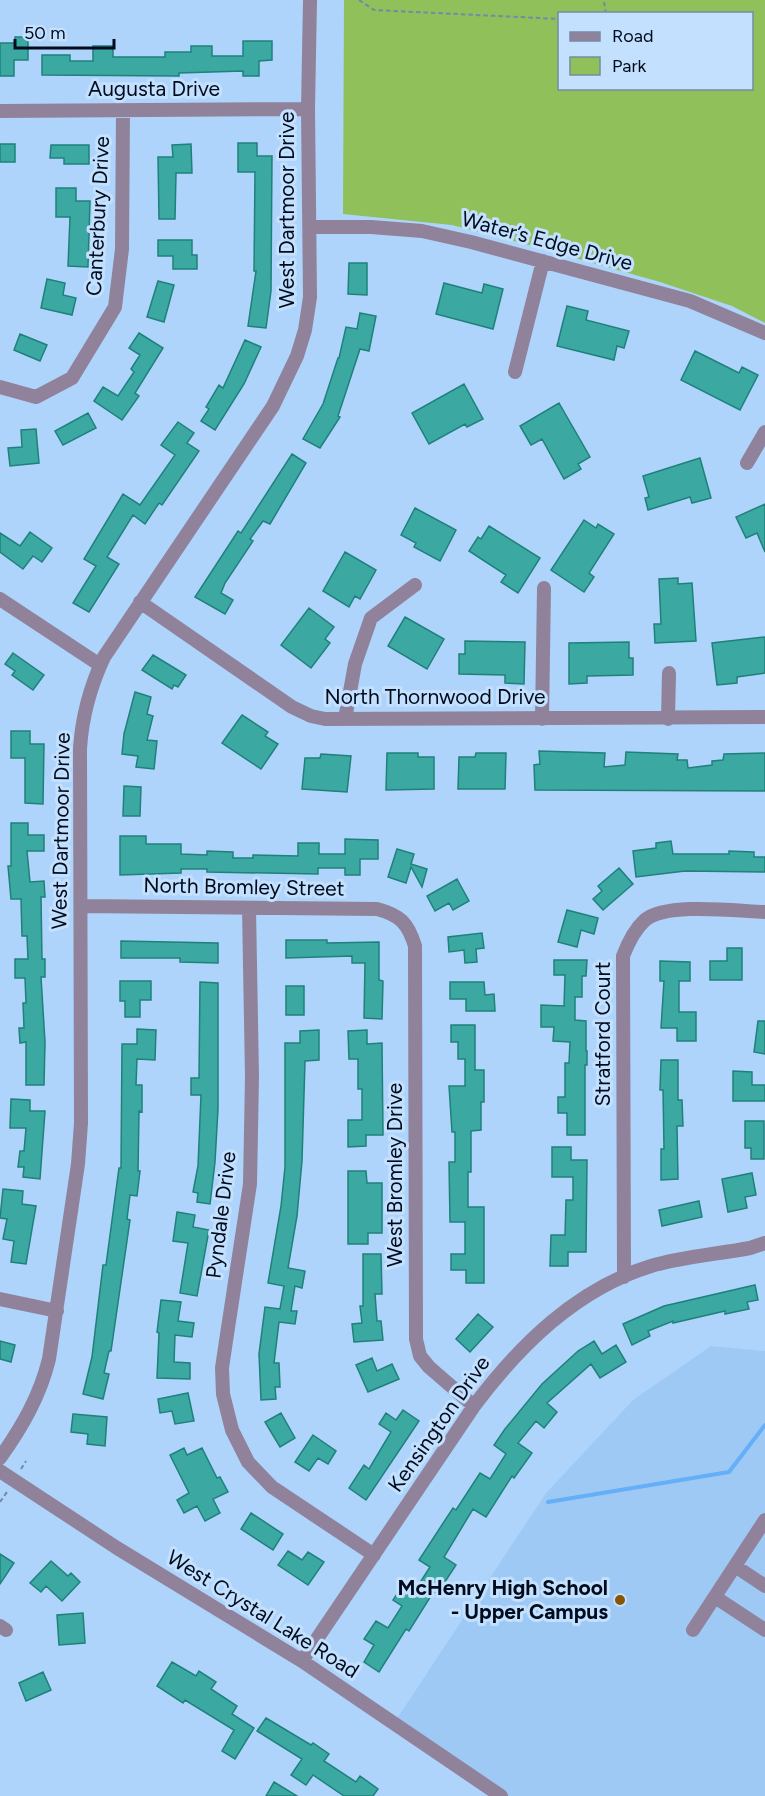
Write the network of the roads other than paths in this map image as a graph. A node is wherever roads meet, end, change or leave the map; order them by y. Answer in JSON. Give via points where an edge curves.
{"nodes":[{"id":1,"x":310,"y":0,"type":"edge"},
{"id":2,"x":308,"y":109,"type":"junction"},
{"id":3,"x":0,"y":111,"type":"edge"},
{"id":4,"x":123,"y":111,"type":"junction"},
{"id":5,"x":310,"y":227,"type":"junction"},
{"id":6,"x":543,"y":261,"type":"junction"},
{"id":7,"x":765,"y":333,"type":"edge"},
{"id":8,"x":514,"y":372,"type":"dead end"},
{"id":9,"x":0,"y":387,"type":"edge"},
{"id":10,"x":765,"y":432,"type":"edge"},
{"id":11,"x":747,"y":463,"type":"dead end"},
{"id":12,"x":416,"y":585,"type":"dead end"},
{"id":13,"x":544,"y":588,"type":"dead end"},
{"id":14,"x":0,"y":598,"type":"edge"},
{"id":15,"x":140,"y":602,"type":"junction"},
{"id":16,"x":100,"y":665,"type":"junction"},
{"id":17,"x":669,"y":673,"type":"dead end"},
{"id":18,"x":765,"y":717,"type":"edge"},
{"id":19,"x":345,"y":719,"type":"junction"},
{"id":20,"x":542,"y":719,"type":"junction"},
{"id":21,"x":668,"y":719,"type":"junction"},
{"id":22,"x":81,"y":906,"type":"junction"},
{"id":23,"x":249,"y":908,"type":"junction"},
{"id":24,"x":765,"y":912,"type":"edge"},
{"id":25,"x":404,"y":922,"type":"joint"},
{"id":26,"x":765,"y":1243,"type":"edge"},
{"id":27,"x":624,"y":1277,"type":"junction"},
{"id":28,"x":0,"y":1299,"type":"edge"},
{"id":29,"x":57,"y":1311,"type":"junction"},
{"id":30,"x":474,"y":1406,"type":"junction"},
{"id":31,"x":0,"y":1458,"type":"edge"},
{"id":32,"x":0,"y":1471,"type":"edge"},
{"id":33,"x":765,"y":1520,"type":"edge"},
{"id":34,"x":760,"y":1538,"type":"edge"},
{"id":35,"x":374,"y":1555,"type":"junction"},
{"id":36,"x":735,"y":1566,"type":"junction"},
{"id":37,"x":765,"y":1586,"type":"edge"},
{"id":38,"x":715,"y":1597,"type":"junction"},
{"id":39,"x":693,"y":1630,"type":"dead end"},
{"id":40,"x":765,"y":1630,"type":"edge"},
{"id":41,"x":302,"y":1661,"type":"junction"},
{"id":42,"x":501,"y":1796,"type":"edge"}],
"edges":[{"from":1,"to":2,"type":"street","name":"West Dartmoor Drive"},
{"from":2,"to":4,"type":"street","name":"Augusta Drive"},
{"from":2,"to":5,"type":"street","name":"West Dartmoor Drive"},
{"from":3,"to":4,"type":"street","name":"Augusta Drive"},
{"from":4,"to":9,"type":"street","name":"Canterbury Drive","via":[[122,249],[115,307],[72,378],[36,397]]},
{"from":5,"to":6,"type":"street","name":"Water’s Edge Drive","via":[[422,231]]},
{"from":5,"to":15,"type":"street","name":"West Dartmoor Drive","via":[[310,297],[305,330],[286,381]]},
{"from":6,"to":7,"type":"street","name":"Water’s Edge Drive","via":[[690,300]]},
{"from":6,"to":8,"type":"street"},
{"from":10,"to":11,"type":"street"},
{"from":12,"to":19,"type":"street","via":[[371,618],[356,664]]},
{"from":13,"to":20,"type":"street"},
{"from":14,"to":16,"type":"street"},
{"from":15,"to":16,"type":"street","name":"West Dartmoor Drive"},
{"from":15,"to":19,"type":"street","name":"North Thornwood Drive","via":[[292,707],[311,716]]},
{"from":16,"to":22,"type":"street","name":"West Dartmoor Drive","via":[[88,697],[81,735]]},
{"from":17,"to":21,"type":"street"},
{"from":18,"to":21,"type":"street","name":"North Thornwood Drive"},
{"from":19,"to":20,"type":"street","name":"North Thornwood Drive"},
{"from":20,"to":21,"type":"street","name":"North Thornwood Drive"},
{"from":22,"to":23,"type":"street","name":"North Bromley Street"},
{"from":22,"to":29,"type":"street","name":"West Dartmoor Drive","via":[[80,1146]]},
{"from":23,"to":25,"type":"street","name":"North Bromley Street","via":[[377,909],[393,913]]},
{"from":23,"to":35,"type":"street","name":"Pyndale Drive","via":[[250,1184],[222,1368],[223,1394],[232,1430],[248,1462],[272,1487]]},
{"from":24,"to":27,"type":"street","name":"Stratford Court","via":[[677,909],[660,913],[645,920],[629,939],[622,956]]},
{"from":25,"to":30,"type":"street","name":"West Bromley Drive","via":[[416,946],[416,1339],[420,1356],[429,1367]]},
{"from":26,"to":27,"type":"street","name":"Kensington Drive","via":[[651,1266]]},
{"from":27,"to":30,"type":"street","name":"Kensington Drive","via":[[591,1294],[533,1337]]},
{"from":28,"to":29,"type":"street"},
{"from":29,"to":31,"type":"street","name":"West Dartmoor Drive","via":[[45,1375],[22,1426]]},
{"from":30,"to":35,"type":"street","name":"Kensington Drive"},
{"from":32,"to":41,"type":"street","name":"West Crystal Lake Road"},
{"from":33,"to":34,"type":"street"},
{"from":34,"to":36,"type":"street"},
{"from":35,"to":41,"type":"street","name":"Kensington Drive"},
{"from":36,"to":37,"type":"street"},
{"from":36,"to":38,"type":"street"},
{"from":38,"to":39,"type":"street"},
{"from":38,"to":40,"type":"street"},
{"from":41,"to":42,"type":"street","name":"West Crystal Lake Road"}]}
